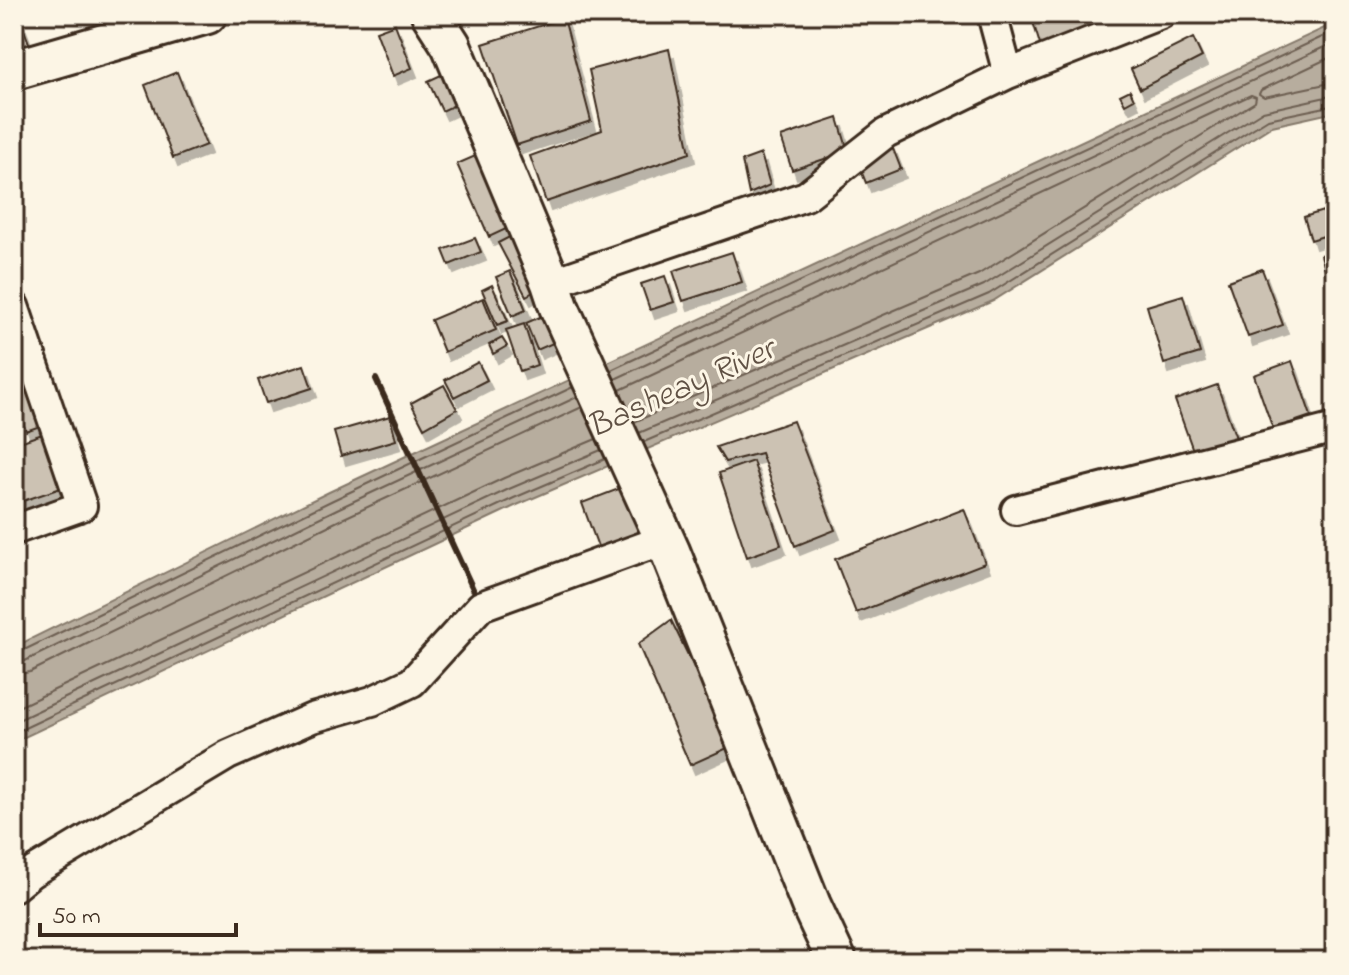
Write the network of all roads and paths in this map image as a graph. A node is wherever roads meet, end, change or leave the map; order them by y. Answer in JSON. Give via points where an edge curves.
{"nodes":[{"id":1,"x":207,"y":14,"type":"edge"},
{"id":2,"x":431,"y":14,"type":"edge"},
{"id":3,"x":992,"y":14,"type":"edge"},
{"id":4,"x":1161,"y":14,"type":"edge"},
{"id":5,"x":14,"y":70,"type":"edge"},
{"id":6,"x":1008,"y":74,"type":"junction"},
{"id":7,"x":555,"y":295,"type":"junction"},
{"id":8,"x":14,"y":306,"type":"edge"},
{"id":9,"x":1335,"y":428,"type":"edge"},
{"id":10,"x":1016,"y":510,"type":"dead end"},
{"id":11,"x":14,"y":530,"type":"edge"},
{"id":12,"x":665,"y":542,"type":"junction"},
{"id":13,"x":14,"y":887,"type":"edge"},
{"id":14,"x":837,"y":961,"type":"edge"}],
"edges":[{"from":1,"to":5,"type":"street"},
{"from":2,"to":7,"type":"street","via":[[451,45]]},
{"from":3,"to":6,"type":"street"},
{"from":4,"to":6,"type":"street"},
{"from":6,"to":7,"type":"street","via":[[886,133],[806,196]]},
{"from":7,"to":12,"type":"street"},
{"from":8,"to":11,"type":"street","via":[[82,506]]},
{"from":9,"to":10,"type":"street"},
{"from":12,"to":13,"type":"street","via":[[481,606],[412,682],[228,755]]},
{"from":12,"to":14,"type":"street"}]}
